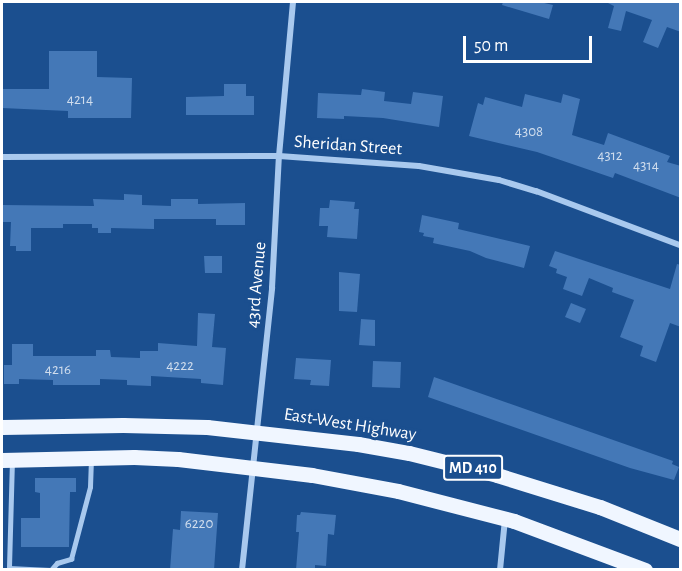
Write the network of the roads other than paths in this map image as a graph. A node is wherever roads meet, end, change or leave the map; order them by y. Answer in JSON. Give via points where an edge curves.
{"nodes":[{"id":1,"x":293,"y":2,"type":"edge"},
{"id":2,"x":279,"y":156,"type":"junction"},
{"id":3,"x":2,"y":157,"type":"edge"},
{"id":4,"x":681,"y":245,"type":"edge"},
{"id":5,"x":2,"y":427,"type":"edge"},
{"id":6,"x":258,"y":432,"type":"junction"},
{"id":7,"x":92,"y":458,"type":"junction"},
{"id":8,"x":7,"y":460,"type":"edge"},
{"id":9,"x":254,"y":466,"type":"junction"},
{"id":10,"x":505,"y":519,"type":"junction"},
{"id":11,"x":681,"y":539,"type":"edge"},
{"id":12,"x":8,"y":568,"type":"edge"},
{"id":13,"x":50,"y":570,"type":"edge"},
{"id":14,"x":242,"y":570,"type":"edge"},
{"id":15,"x":500,"y":570,"type":"edge"},
{"id":16,"x":645,"y":570,"type":"edge"}],
"edges":[{"from":1,"to":2,"type":"street","name":"43rd Avenue"},
{"from":2,"to":3,"type":"street","name":"Sheridan Street"},
{"from":2,"to":4,"type":"street","name":"Sheridan Street","via":[[419,166],[499,180]]},
{"from":2,"to":6,"type":"street","name":"43rd Avenue","via":[[272,288]]},
{"from":5,"to":6,"type":"main road","name":"East-West Highway","number":"MD 410","via":[[176,425]]},
{"from":6,"to":9,"type":"street","name":"43rd Avenue"},
{"from":6,"to":11,"type":"main road","name":"East-West Highway","number":"MD 410","via":[[358,444],[448,462],[600,507]]},
{"from":7,"to":8,"type":"main road","number":"MD 410"},
{"from":7,"to":9,"type":"main road","number":"MD 410","via":[[178,459]]},
{"from":7,"to":13,"type":"lane","via":[[90,487],[71,559]]},
{"from":8,"to":12,"type":"lane"},
{"from":9,"to":10,"type":"main road","number":"MD 410","via":[[398,491]]},
{"from":9,"to":14,"type":"street","name":"43rd Avenue"},
{"from":10,"to":15,"type":"street"},
{"from":10,"to":16,"type":"main road","number":"MD 410"},
{"from":12,"to":13,"type":"lane"}]}
